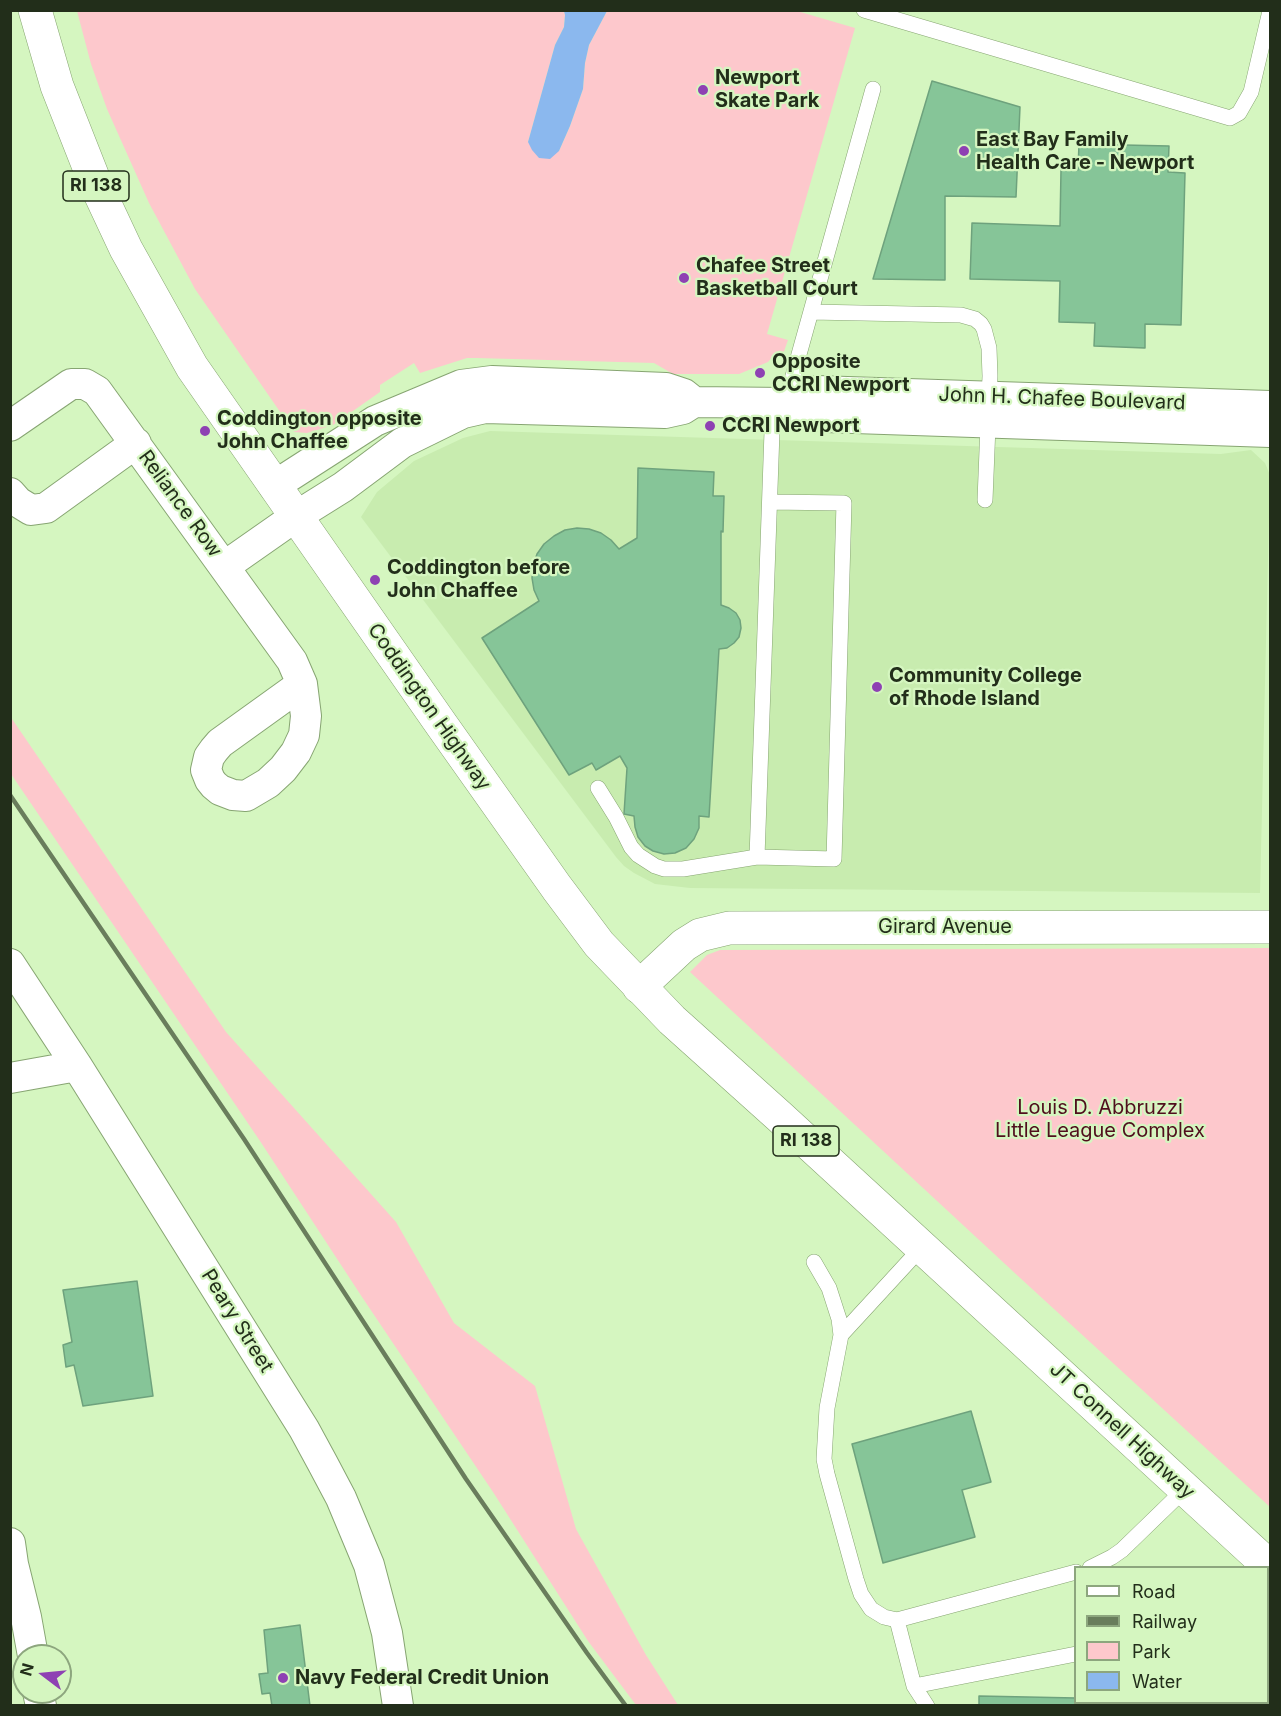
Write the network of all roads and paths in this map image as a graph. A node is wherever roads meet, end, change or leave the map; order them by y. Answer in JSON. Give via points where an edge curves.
{"nodes":[{"id":1,"x":35,"y":10,"type":"edge"},
{"id":2,"x":864,"y":10,"type":"edge"},
{"id":3,"x":1270,"y":11,"type":"edge"},
{"id":4,"x":1268,"y":28,"type":"edge"},
{"id":5,"x":873,"y":89,"type":"dead end"},
{"id":6,"x":811,"y":312,"type":"junction"},
{"id":7,"x":694,"y":402,"type":"junction"},
{"id":8,"x":779,"y":403,"type":"junction"},
{"id":9,"x":1270,"y":406,"type":"edge"},
{"id":10,"x":989,"y":410,"type":"junction"},
{"id":11,"x":10,"y":426,"type":"edge"},
{"id":12,"x":1270,"y":432,"type":"edge"},
{"id":13,"x":136,"y":443,"type":"junction"},
{"id":14,"x":274,"y":486,"type":"junction"},
{"id":15,"x":10,"y":493,"type":"edge"},
{"id":16,"x":985,"y":500,"type":"dead end"},
{"id":17,"x":770,"y":502,"type":"junction"},
{"id":18,"x":295,"y":517,"type":"junction"},
{"id":19,"x":225,"y":566,"type":"junction"},
{"id":20,"x":302,"y":684,"type":"dead end"},
{"id":21,"x":598,"y":788,"type":"dead end"},
{"id":22,"x":757,"y":857,"type":"junction"},
{"id":23,"x":1270,"y":927,"type":"edge"},
{"id":24,"x":10,"y":964,"type":"edge"},
{"id":25,"x":639,"y":987,"type":"junction"},
{"id":26,"x":77,"y":1066,"type":"junction"},
{"id":27,"x":10,"y":1078,"type":"edge"},
{"id":28,"x":922,"y":1247,"type":"junction"},
{"id":29,"x":814,"y":1262,"type":"dead end"},
{"id":30,"x":973,"y":1294,"type":"joint"},
{"id":31,"x":840,"y":1335,"type":"junction"},
{"id":32,"x":1185,"y":1489,"type":"junction"},
{"id":33,"x":10,"y":1543,"type":"edge"},
{"id":34,"x":1266,"y":1554,"type":"edge"},
{"id":35,"x":1094,"y":1566,"type":"edge"},
{"id":36,"x":1074,"y":1573,"type":"edge"},
{"id":37,"x":897,"y":1620,"type":"junction"},
{"id":38,"x":31,"y":1644,"type":"edge"},
{"id":39,"x":1074,"y":1654,"type":"edge"},
{"id":40,"x":914,"y":1686,"type":"junction"},
{"id":41,"x":398,"y":1706,"type":"edge"},
{"id":42,"x":927,"y":1706,"type":"edge"}],
"edges":[{"from":1,"to":14,"type":"main road","name":"Coddington Highway","number":"RI 138","via":[[75,135],[118,232],[192,367]]},
{"from":2,"to":4,"type":"lane","via":[[1230,118],[1239,113],[1251,92]]},
{"from":3,"to":4,"type":"lane"},
{"from":5,"to":6,"type":"lane"},
{"from":6,"to":8,"type":"lane"},
{"from":6,"to":10,"type":"lane","via":[[961,315],[975,319],[988,342]]},
{"from":7,"to":8,"type":"street","name":"John H. Chafee Boulevard"},
{"from":7,"to":14,"type":"street","name":"John H. Chafee Boulevard","via":[[666,388],[492,381],[461,385],[375,421]]},
{"from":7,"to":18,"type":"street","name":"John H. Chafee Boulevard","via":[[666,413],[498,407],[463,413],[402,442]]},
{"from":8,"to":10,"type":"street","name":"John H. Chafee Boulevard","via":[[817,391]]},
{"from":8,"to":17,"type":"lane"},
{"from":9,"to":10,"type":"street","name":"John H. Chafee Boulevard"},
{"from":10,"to":12,"type":"street","name":"John H. Chafee Boulevard"},
{"from":10,"to":16,"type":"lane"},
{"from":11,"to":13,"type":"street","name":"Reliance Row","via":[[64,387],[77,383],[97,391]]},
{"from":13,"to":15,"type":"street","name":"Reliance Row","via":[[46,508],[31,510]]},
{"from":13,"to":19,"type":"street","name":"Reliance Row"},
{"from":14,"to":18,"type":"main road","name":"Coddington Highway","number":"RI 138"},
{"from":17,"to":22,"type":"lane"},
{"from":17,"to":22,"type":"lane","via":[[844,503],[834,859]]},
{"from":18,"to":19,"type":"street","name":"Reliance Row"},
{"from":18,"to":25,"type":"main road","name":"Coddington Highway","number":"RI 138","via":[[562,896]]},
{"from":19,"to":20,"type":"street","name":"Reliance Row","via":[[292,661]]},
{"from":21,"to":22,"type":"lane","via":[[631,847],[655,866],[683,869]]},
{"from":23,"to":25,"type":"main road","name":"Girard Avenue","via":[[729,928],[709,932],[684,945]]},
{"from":24,"to":26,"type":"street","name":"Peary Street"},
{"from":25,"to":28,"type":"main road","name":"Coddington Highway","number":"RI 138"},
{"from":26,"to":27,"type":"street"},
{"from":26,"to":41,"type":"street","name":"Peary Street","via":[[304,1429],[340,1498],[369,1565],[387,1634]]},
{"from":28,"to":30,"type":"main road","name":"Coddington Highway","number":"RI 138"},
{"from":28,"to":31,"type":"lane"},
{"from":29,"to":31,"type":"lane","via":[[829,1288]]},
{"from":30,"to":32,"type":"main road","name":"JT Connell Highway","number":"RI 138"},
{"from":31,"to":37,"type":"lane","via":[[825,1428],[827,1474],[861,1594],[877,1614]]},
{"from":32,"to":34,"type":"main road","name":"JT Connell Highway","number":"RI 138"},
{"from":32,"to":35,"type":"lane","via":[[1122,1550]]},
{"from":33,"to":38,"type":"street"},
{"from":36,"to":37,"type":"lane"},
{"from":37,"to":40,"type":"lane"},
{"from":39,"to":40,"type":"lane"},
{"from":40,"to":42,"type":"lane"}]}
